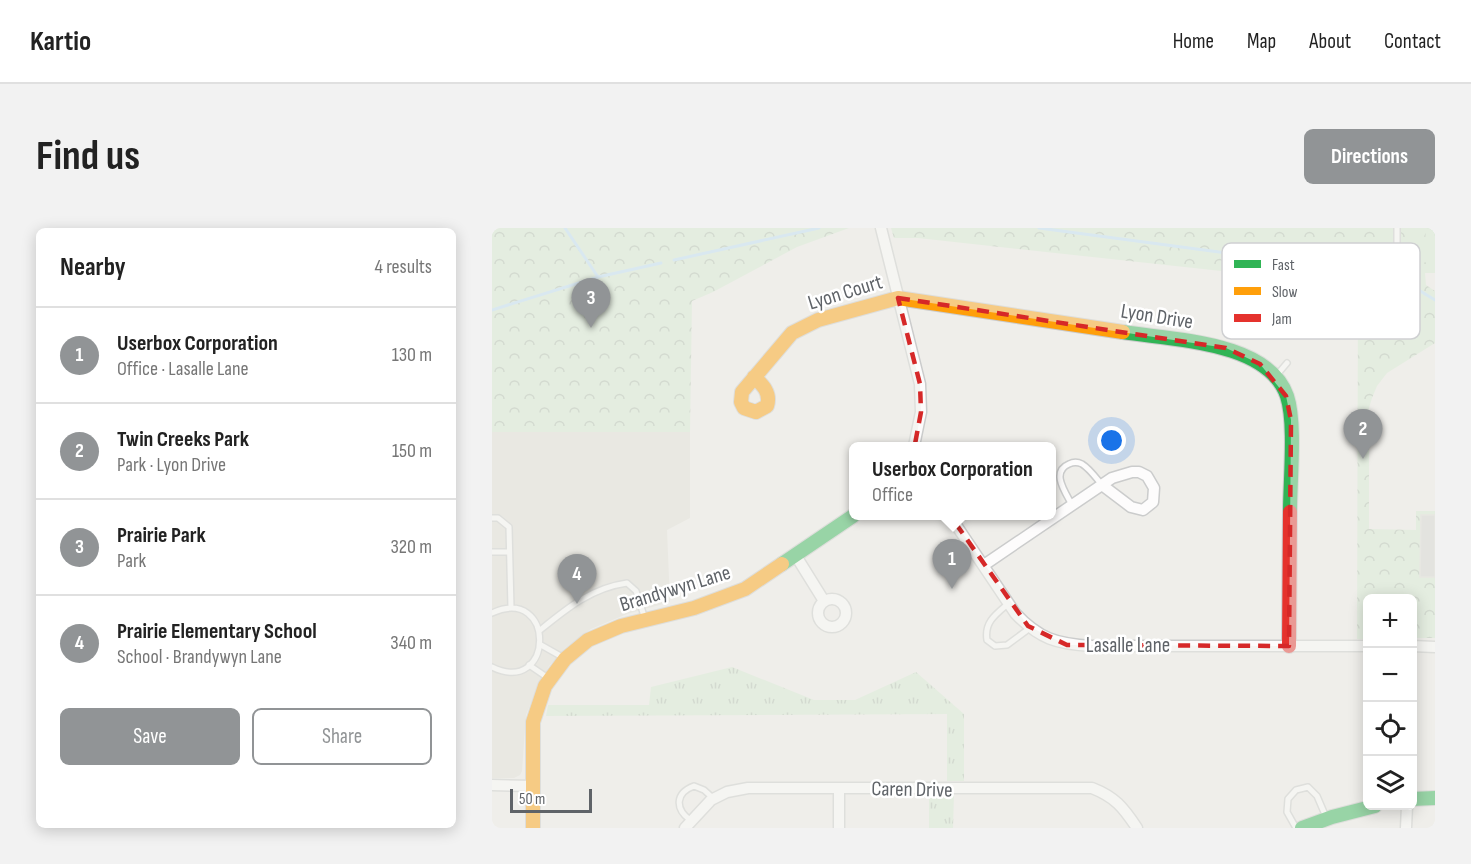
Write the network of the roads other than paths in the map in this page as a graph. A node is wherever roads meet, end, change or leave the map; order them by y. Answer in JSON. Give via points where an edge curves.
{"nodes":[{"id":1,"x":881,"y":228,"type":"edge"},
{"id":2,"x":1397,"y":228,"type":"edge"},
{"id":3,"x":1396,"y":243,"type":"edge"},
{"id":4,"x":898,"y":298,"type":"junction"},
{"id":5,"x":1287,"y":363,"type":"dead end"},
{"id":6,"x":754,"y":377,"type":"dead end"},
{"id":7,"x":1275,"y":377,"type":"junction"},
{"id":8,"x":915,"y":442,"type":"edge"},
{"id":9,"x":1102,"y":485,"type":"junction"},
{"id":10,"x":1072,"y":505,"type":"junction"},
{"id":11,"x":1056,"y":516,"type":"edge"},
{"id":12,"x":492,"y":518,"type":"edge"},
{"id":13,"x":849,"y":519,"type":"edge"},
{"id":14,"x":953,"y":520,"type":"edge"},
{"id":15,"x":1050,"y":520,"type":"edge"},
{"id":16,"x":492,"y":552,"type":"edge"},
{"id":17,"x":509,"y":552,"type":"junction"},
{"id":18,"x":796,"y":556,"type":"junction"},
{"id":19,"x":984,"y":565,"type":"junction"},
{"id":20,"x":824,"y":600,"type":"dead end"},
{"id":21,"x":1009,"y":603,"type":"junction"},
{"id":22,"x":510,"y":608,"type":"junction"},
{"id":23,"x":492,"y":613,"type":"edge"},
{"id":24,"x":646,"y":620,"type":"junction"},
{"id":25,"x":1030,"y":628,"type":"junction"},
{"id":26,"x":539,"y":630,"type":"junction"},
{"id":27,"x":540,"y":645,"type":"junction"},
{"id":28,"x":1289,"y":646,"type":"junction"},
{"id":29,"x":1363,"y":646,"type":"edge"},
{"id":30,"x":1417,"y":646,"type":"edge"},
{"id":31,"x":1435,"y":646,"type":"edge"},
{"id":32,"x":565,"y":659,"type":"junction"},
{"id":33,"x":529,"y":665,"type":"junction"},
{"id":34,"x":492,"y":667,"type":"edge"},
{"id":35,"x":550,"y":679,"type":"junction"},
{"id":36,"x":492,"y":785,"type":"edge"},
{"id":37,"x":534,"y":786,"type":"junction"},
{"id":38,"x":839,"y":788,"type":"junction"},
{"id":39,"x":1435,"y":798,"type":"edge"},
{"id":40,"x":714,"y":799,"type":"junction"},
{"id":41,"x":1417,"y":799,"type":"edge"},
{"id":42,"x":1363,"y":809,"type":"edge"},
{"id":43,"x":1407,"y":810,"type":"edge"},
{"id":44,"x":1326,"y":819,"type":"junction"},
{"id":45,"x":688,"y":824,"type":"edge"},
{"id":46,"x":533,"y":828,"type":"edge"},
{"id":47,"x":839,"y":828,"type":"edge"},
{"id":48,"x":1137,"y":828,"type":"edge"},
{"id":49,"x":1296,"y":828,"type":"edge"},
{"id":50,"x":1302,"y":828,"type":"edge"},
{"id":51,"x":1407,"y":828,"type":"edge"}],
"edges":[{"from":1,"to":4,"type":"street"},
{"from":2,"to":3,"type":"lane"},
{"from":4,"to":6,"type":"street","name":"Lyon Court","via":[[818,320],[792,333]]},
{"from":4,"to":7,"type":"street","name":"Lyon Drive","via":[[1226,348],[1245,353]]},
{"from":4,"to":8,"type":"street","via":[[920,384],[921,412]]},
{"from":5,"to":7,"type":"lane"},
{"from":7,"to":28,"type":"street","name":"Lyon Drive","via":[[1286,396],[1291,420]]},
{"from":9,"to":9,"type":"street","via":[[1133,509],[1143,510],[1153,502],[1153,483],[1143,473],[1123,473]]},
{"from":9,"to":10,"type":"street"},
{"from":9,"to":10,"type":"lane","via":[[1082,464],[1066,465],[1060,480]]},
{"from":10,"to":11,"type":"street"},
{"from":12,"to":17,"type":"lane","via":[[509,527]]},
{"from":13,"to":18,"type":"street","name":"Brandywyn Lane"},
{"from":14,"to":19,"type":"street","name":"Lasalle Lane"},
{"from":15,"to":19,"type":"street"},
{"from":16,"to":17,"type":"lane"},
{"from":17,"to":22,"type":"lane"},
{"from":18,"to":20,"type":"street"},
{"from":18,"to":24,"type":"street","name":"Brandywyn Lane","via":[[745,589]]},
{"from":19,"to":21,"type":"street","name":"Lasalle Lane"},
{"from":21,"to":25,"type":"street","name":"Lasalle Lane"},
{"from":21,"to":25,"type":"lane","via":[[992,618],[985,630],[987,640],[995,646],[1007,645]]},
{"from":22,"to":23,"type":"lane"},
{"from":22,"to":26,"type":"lane","via":[[528,615]]},
{"from":24,"to":26,"type":"lane","via":[[636,591],[627,583],[575,602]]},
{"from":24,"to":32,"type":"street","name":"Brandywyn Lane","via":[[588,640]]},
{"from":25,"to":28,"type":"street","name":"Lasalle Lane","via":[[1044,638],[1067,645]]},
{"from":26,"to":27,"type":"lane"},
{"from":27,"to":32,"type":"lane"},
{"from":27,"to":33,"type":"lane"},
{"from":28,"to":29,"type":"street","name":"Lasalle Lane"},
{"from":30,"to":31,"type":"street"},
{"from":32,"to":35,"type":"street","name":"Brandywyn Lane"},
{"from":33,"to":34,"type":"lane","via":[[510,672]]},
{"from":33,"to":35,"type":"lane"},
{"from":35,"to":37,"type":"street","name":"Brandywyn Lane","via":[[533,722]]},
{"from":36,"to":37,"type":"street"},
{"from":37,"to":46,"type":"street","name":"Brandywyn Lane"},
{"from":38,"to":40,"type":"street","name":"Caren Drive","via":[[748,788]]},
{"from":38,"to":47,"type":"street"},
{"from":38,"to":48,"type":"street","name":"Caren Drive","via":[[1092,788],[1109,795]]},
{"from":39,"to":41,"type":"street"},
{"from":40,"to":45,"type":"street","name":"Caren Drive"},
{"from":40,"to":45,"type":"lane","via":[[694,786],[685,789],[679,808]]},
{"from":42,"to":44,"type":"street"},
{"from":43,"to":51,"type":"street"},
{"from":44,"to":49,"type":"lane","via":[[1317,796],[1308,787],[1296,790],[1288,799],[1287,812]]},
{"from":44,"to":50,"type":"street"}]}
